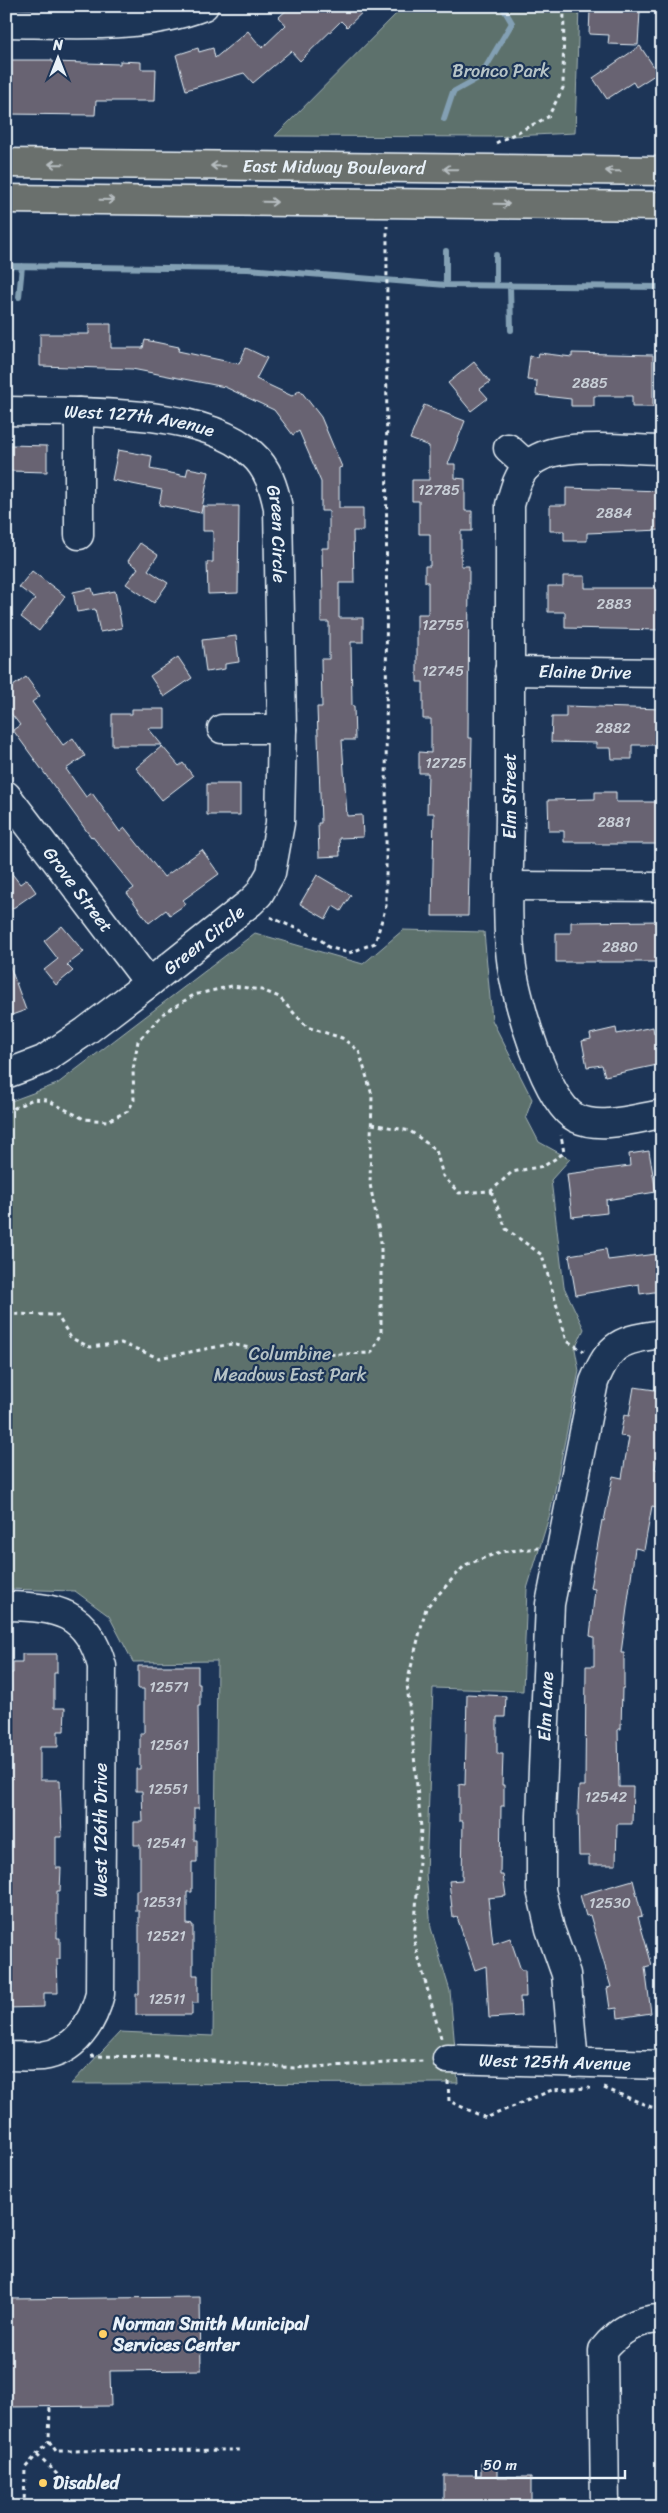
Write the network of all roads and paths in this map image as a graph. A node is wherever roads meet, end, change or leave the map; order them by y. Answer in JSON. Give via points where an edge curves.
{"nodes":[{"id":1,"x":204,"y":6,"type":"edge"},
{"id":2,"x":564,"y":6,"type":"edge"},
{"id":3,"x":127,"y":14,"type":"edge"},
{"id":4,"x":6,"y":23,"type":"edge"},
{"id":5,"x":496,"y":143,"type":"dead end"},
{"id":6,"x":6,"y":163,"type":"edge"},
{"id":7,"x":662,"y":171,"type":"edge"},
{"id":8,"x":6,"y":199,"type":"edge"},
{"id":9,"x":662,"y":206,"type":"edge"},
{"id":10,"x":387,"y":222,"type":"dead end"},
{"id":11,"x":6,"y":411,"type":"edge"},
{"id":12,"x":79,"y":412,"type":"junction"},
{"id":13,"x":662,"y":450,"type":"edge"},
{"id":14,"x":261,"y":464,"type":"joint"},
{"id":15,"x":79,"y":535,"type":"dead end"},
{"id":16,"x":510,"y":671,"type":"junction"},
{"id":17,"x":662,"y":673,"type":"edge"},
{"id":18,"x":222,"y":729,"type":"dead end"},
{"id":19,"x":282,"y":729,"type":"junction"},
{"id":20,"x":6,"y":795,"type":"edge"},
{"id":21,"x":510,"y":886,"type":"junction"},
{"id":22,"x":662,"y":888,"type":"edge"},
{"id":23,"x":247,"y":906,"type":"junction"},
{"id":24,"x":149,"y":983,"type":"junction"},
{"id":25,"x":6,"y":1074,"type":"edge"},
{"id":26,"x":6,"y":1112,"type":"edge"},
{"id":27,"x":662,"y":1114,"type":"edge"},
{"id":28,"x":566,"y":1123,"type":"junction"},
{"id":29,"x":372,"y":1124,"type":"junction"},
{"id":30,"x":491,"y":1191,"type":"junction"},
{"id":31,"x":6,"y":1314,"type":"edge"},
{"id":32,"x":662,"y":1334,"type":"edge"},
{"id":33,"x":606,"y":1357,"type":"junction"},
{"id":34,"x":560,"y":1546,"type":"junction"},
{"id":35,"x":6,"y":1606,"type":"edge"},
{"id":36,"x":6,"y":2056,"type":"edge"},
{"id":37,"x":90,"y":2056,"type":"dead end"},
{"id":38,"x":447,"y":2059,"type":"junction"},
{"id":39,"x":574,"y":2063,"type":"junction"},
{"id":40,"x":662,"y":2065,"type":"edge"},
{"id":41,"x":662,"y":2108,"type":"edge"},
{"id":42,"x":662,"y":2319,"type":"edge"},
{"id":43,"x":50,"y":2407,"type":"dead end"},
{"id":44,"x":49,"y":2441,"type":"junction"},
{"id":45,"x":243,"y":2450,"type":"dead end"},
{"id":46,"x":37,"y":2455,"type":"junction"},
{"id":47,"x":62,"y":2480,"type":"dead end"},
{"id":48,"x":24,"y":2507,"type":"edge"},
{"id":49,"x":605,"y":2507,"type":"edge"}],
"edges":[{"from":1,"to":3,"type":"street","via":[[164,19]]},
{"from":2,"to":5,"type":"path","via":[[563,88],[548,117]]},
{"from":3,"to":4,"type":"street"},
{"from":7,"to":6,"type":"main road","name":"East Midway Boulevard","one_way":true},
{"from":8,"to":9,"type":"main road","name":"East Midway Boulevard","one_way":true},
{"from":10,"to":23,"type":"path","via":[[386,906],[375,943],[349,953],[328,947],[320,939]]},
{"from":11,"to":12,"type":"street","name":"West 127th Avenue"},
{"from":12,"to":14,"type":"street","name":"West 127th Avenue","via":[[166,420],[217,432],[233,439]]},
{"from":12,"to":15,"type":"street"},
{"from":13,"to":16,"type":"street","name":"Elm Street","via":[[576,449],[538,458],[518,457],[510,505]]},
{"from":14,"to":19,"type":"street","name":"Green Circle","via":[[270,480],[278,508]]},
{"from":16,"to":17,"type":"street","name":"Elaine Drive"},
{"from":16,"to":21,"type":"street","name":"Elm Street"},
{"from":18,"to":19,"type":"street"},
{"from":19,"to":23,"type":"street","name":"Green Circle","via":[[280,823],[274,861],[259,894]]},
{"from":20,"to":24,"type":"street","name":"Grove Street"},
{"from":21,"to":22,"type":"street"},
{"from":21,"to":28,"type":"street","name":"Elm Street","via":[[510,948],[519,1006]]},
{"from":23,"to":24,"type":"street","name":"Green Circle"},
{"from":24,"to":25,"type":"street","name":"Green Circle","via":[[43,1060]]},
{"from":26,"to":29,"type":"path","via":[[33,1099],[47,1100],[84,1119],[107,1122],[128,1111],[134,1100],[133,1070],[138,1041],[164,1014],[194,995],[232,986],[262,990],[279,997],[308,1027],[342,1038],[359,1051],[372,1095]]},
{"from":27,"to":28,"type":"street","via":[[604,1122]]},
{"from":28,"to":30,"type":"path","via":[[564,1153],[544,1166],[512,1172]]},
{"from":29,"to":30,"type":"path","via":[[410,1131],[436,1150],[443,1176],[459,1193]]},
{"from":29,"to":31,"type":"path","via":[[370,1184],[381,1242],[381,1334],[371,1353],[288,1356],[231,1344],[159,1358],[121,1343],[90,1348],[71,1338],[57,1315]]},
{"from":30,"to":33,"type":"path","via":[[506,1230],[542,1255],[567,1341]]},
{"from":32,"to":33,"type":"street","via":[[623,1344]]},
{"from":33,"to":34,"type":"street","name":"Elm Lane","via":[[594,1382]]},
{"from":34,"to":38,"type":"path","via":[[500,1552],[465,1565],[426,1608],[407,1683],[421,1828],[414,1941]]},
{"from":34,"to":39,"type":"street","name":"Elm Lane","via":[[548,1624],[541,1890],[566,1974]]},
{"from":35,"to":36,"type":"street","name":"West 126th Drive","via":[[42,1607],[62,1612],[89,1633],[98,1649],[102,1666],[100,1994],[96,2012],[77,2040],[60,2050],[43,2056]]},
{"from":37,"to":38,"type":"path","via":[[165,2057],[294,2068]]},
{"from":38,"to":39,"type":"street","name":"West 125th Avenue"},
{"from":38,"to":41,"type":"path","via":[[449,2101],[486,2118],[552,2090],[605,2088],[650,2108]]},
{"from":39,"to":40,"type":"street","name":"West 125th Avenue"},
{"from":42,"to":49,"type":"street","via":[[648,2319],[629,2327],[612,2338],[603,2350]]},
{"from":43,"to":44,"type":"path"},
{"from":44,"to":45,"type":"path","via":[[56,2451]]},
{"from":44,"to":46,"type":"path"},
{"from":46,"to":47,"type":"path"},
{"from":46,"to":48,"type":"path","via":[[25,2468]]}]}
